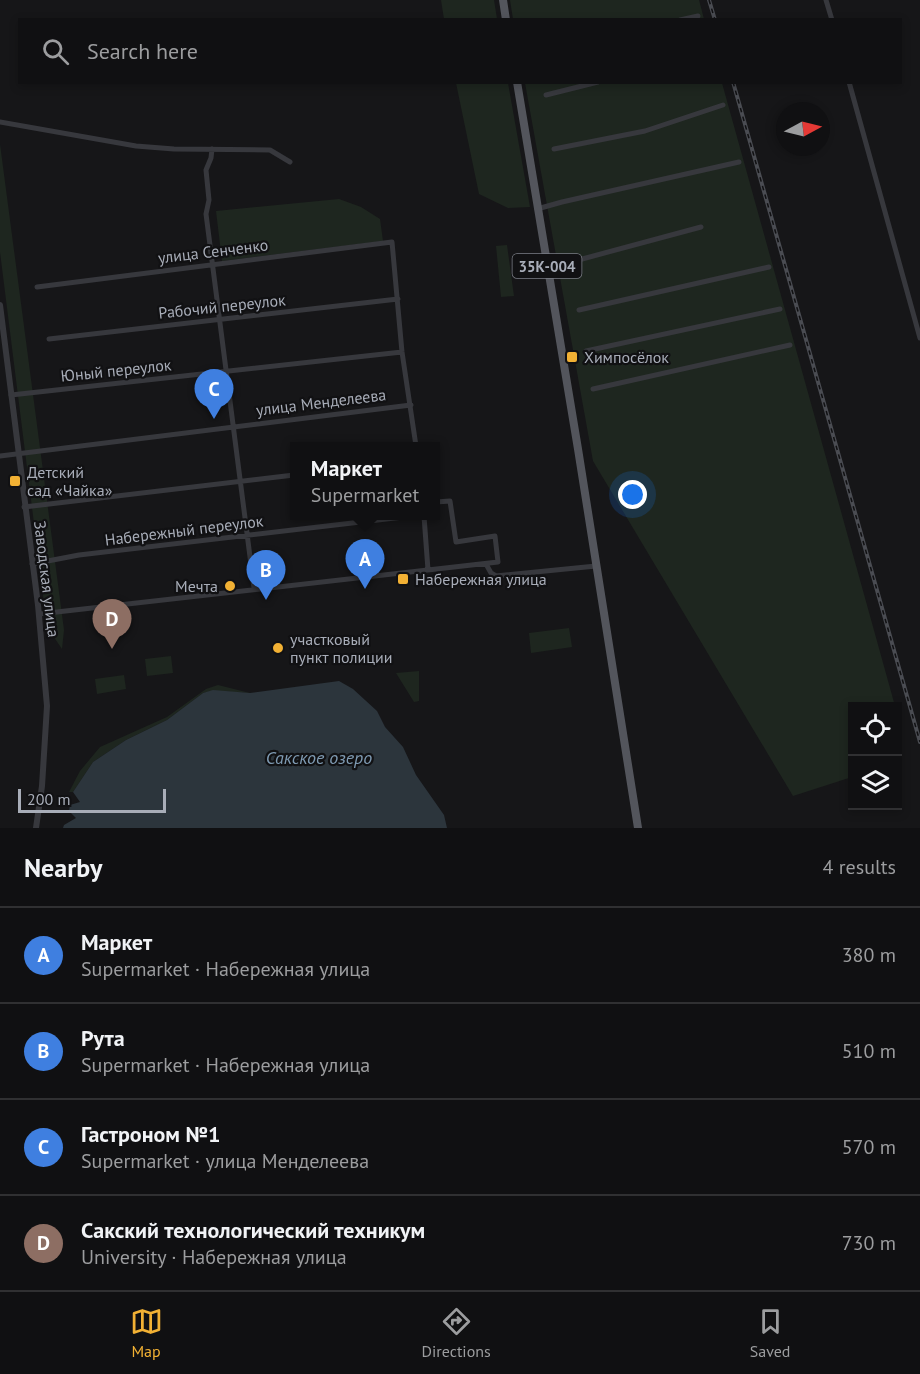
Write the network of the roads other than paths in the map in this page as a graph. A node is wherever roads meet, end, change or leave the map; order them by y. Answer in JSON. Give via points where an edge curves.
{"nodes":[{"id":1,"x":503,"y":0,"type":"edge"},
{"id":2,"x":826,"y":0,"type":"edge"},
{"id":3,"x":698,"y":16,"type":"dead end"},
{"id":4,"x":507,"y":18,"type":"edge"},
{"id":5,"x":689,"y":18,"type":"edge"},
{"id":6,"x":831,"y":18,"type":"edge"},
{"id":7,"x":517,"y":84,"type":"edge"},
{"id":8,"x":591,"y":84,"type":"edge"},
{"id":9,"x":850,"y":84,"type":"edge"},
{"id":10,"x":546,"y":96,"type":"dead end"},
{"id":11,"x":723,"y":105,"type":"dead end"},
{"id":12,"x":0,"y":122,"type":"edge"},
{"id":13,"x":212,"y":149,"type":"junction"},
{"id":14,"x":554,"y":149,"type":"dead end"},
{"id":15,"x":290,"y":162,"type":"dead end"},
{"id":16,"x":739,"y":162,"type":"dead end"},
{"id":17,"x":537,"y":209,"type":"junction"},
{"id":18,"x":701,"y":227,"type":"dead end"},
{"id":19,"x":572,"y":262,"type":"dead end"},
{"id":20,"x":213,"y":264,"type":"junction"},
{"id":21,"x":769,"y":267,"type":"dead end"},
{"id":22,"x":37,"y":287,"type":"dead end"},
{"id":23,"x":398,"y":299,"type":"junction"},
{"id":24,"x":0,"y":305,"type":"edge"},
{"id":25,"x":780,"y":309,"type":"dead end"},
{"id":26,"x":579,"y":310,"type":"dead end"},
{"id":27,"x":220,"y":320,"type":"junction"},
{"id":28,"x":920,"y":338,"type":"edge"},
{"id":29,"x":49,"y":339,"type":"dead end"},
{"id":30,"x":790,"y":345,"type":"dead end"},
{"id":31,"x":586,"y":351,"type":"dead end"},
{"id":32,"x":402,"y":352,"type":"junction"},
{"id":33,"x":227,"y":372,"type":"junction"},
{"id":34,"x":593,"y":389,"type":"dead end"},
{"id":35,"x":11,"y":394,"type":"junction"},
{"id":36,"x":411,"y":405,"type":"junction"},
{"id":37,"x":234,"y":426,"type":"junction"},
{"id":38,"x":415,"y":442,"type":"edge"},
{"id":39,"x":18,"y":452,"type":"junction"},
{"id":40,"x":0,"y":456,"type":"edge"},
{"id":41,"x":290,"y":475,"type":"edge"},
{"id":42,"x":241,"y":481,"type":"junction"},
{"id":43,"x":440,"y":502,"type":"edge"},
{"id":44,"x":24,"y":507,"type":"junction"},
{"id":45,"x":379,"y":520,"type":"edge"},
{"id":46,"x":424,"y":520,"type":"edge"},
{"id":47,"x":247,"y":536,"type":"junction"},
{"id":48,"x":32,"y":564,"type":"junction"},
{"id":49,"x":486,"y":564,"type":"junction"},
{"id":50,"x":596,"y":566,"type":"junction"},
{"id":51,"x":428,"y":570,"type":"junction"},
{"id":52,"x":254,"y":588,"type":"junction"},
{"id":53,"x":39,"y":614,"type":"junction"},
{"id":54,"x":36,"y":828,"type":"edge"},
{"id":55,"x":638,"y":828,"type":"edge"}],
"edges":[{"from":1,"to":4,"type":"main road"},
{"from":2,"to":6,"type":"street"},
{"from":3,"to":5,"type":"street"},
{"from":7,"to":17,"type":"main road","number":"35К-004"},
{"from":8,"to":10,"type":"street"},
{"from":9,"to":28,"type":"street"},
{"from":11,"to":14,"type":"street","via":[[645,131]]},
{"from":12,"to":13,"type":"street","via":[[136,146]]},
{"from":13,"to":15,"type":"street","via":[[270,150]]},
{"from":13,"to":20,"type":"street","via":[[206,170],[206,214]]},
{"from":16,"to":17,"type":"street"},
{"from":17,"to":50,"type":"main road","number":"35К-004"},
{"from":18,"to":19,"type":"street"},
{"from":20,"to":22,"type":"street","name":"улица Сенченко"},
{"from":20,"to":23,"type":"street","name":"улица Сенченко","via":[[392,242]]},
{"from":20,"to":27,"type":"street"},
{"from":21,"to":26,"type":"street"},
{"from":23,"to":27,"type":"street","name":"Рабочий переулок"},
{"from":23,"to":32,"type":"street"},
{"from":24,"to":35,"type":"street","name":"Заводская улица"},
{"from":25,"to":31,"type":"street"},
{"from":27,"to":29,"type":"street","name":"Рабочий переулок"},
{"from":27,"to":33,"type":"street"},
{"from":30,"to":34,"type":"street"},
{"from":32,"to":33,"type":"street","name":"Юный переулок"},
{"from":32,"to":36,"type":"street"},
{"from":33,"to":35,"type":"street","name":"Юный переулок"},
{"from":33,"to":37,"type":"street"},
{"from":35,"to":39,"type":"street","name":"Заводская улица"},
{"from":36,"to":37,"type":"street","name":"улица Менделеева"},
{"from":36,"to":38,"type":"street"},
{"from":37,"to":39,"type":"street","name":"улица Менделеева"},
{"from":37,"to":42,"type":"street"},
{"from":39,"to":40,"type":"street","name":"улица Менделеева"},
{"from":39,"to":44,"type":"street","name":"Заводская улица"},
{"from":41,"to":42,"type":"street"},
{"from":42,"to":44,"type":"street"},
{"from":42,"to":47,"type":"street"},
{"from":43,"to":49,"type":"street","via":[[450,501],[456,542],[495,536],[498,562]]},
{"from":44,"to":48,"type":"street","name":"Заводская улица"},
{"from":45,"to":47,"type":"street","name":"Набережный переулок"},
{"from":46,"to":51,"type":"street"},
{"from":47,"to":48,"type":"street","name":"Набережный переулок"},
{"from":47,"to":52,"type":"street"},
{"from":48,"to":53,"type":"street","name":"Заводская улица"},
{"from":49,"to":50,"type":"street","via":[[496,576]]},
{"from":49,"to":51,"type":"street"},
{"from":50,"to":55,"type":"main road","number":"35К-004"},
{"from":51,"to":52,"type":"street"},
{"from":52,"to":53,"type":"street"},
{"from":53,"to":54,"type":"street","name":"Заводская улица","via":[[46,733]]}]}
